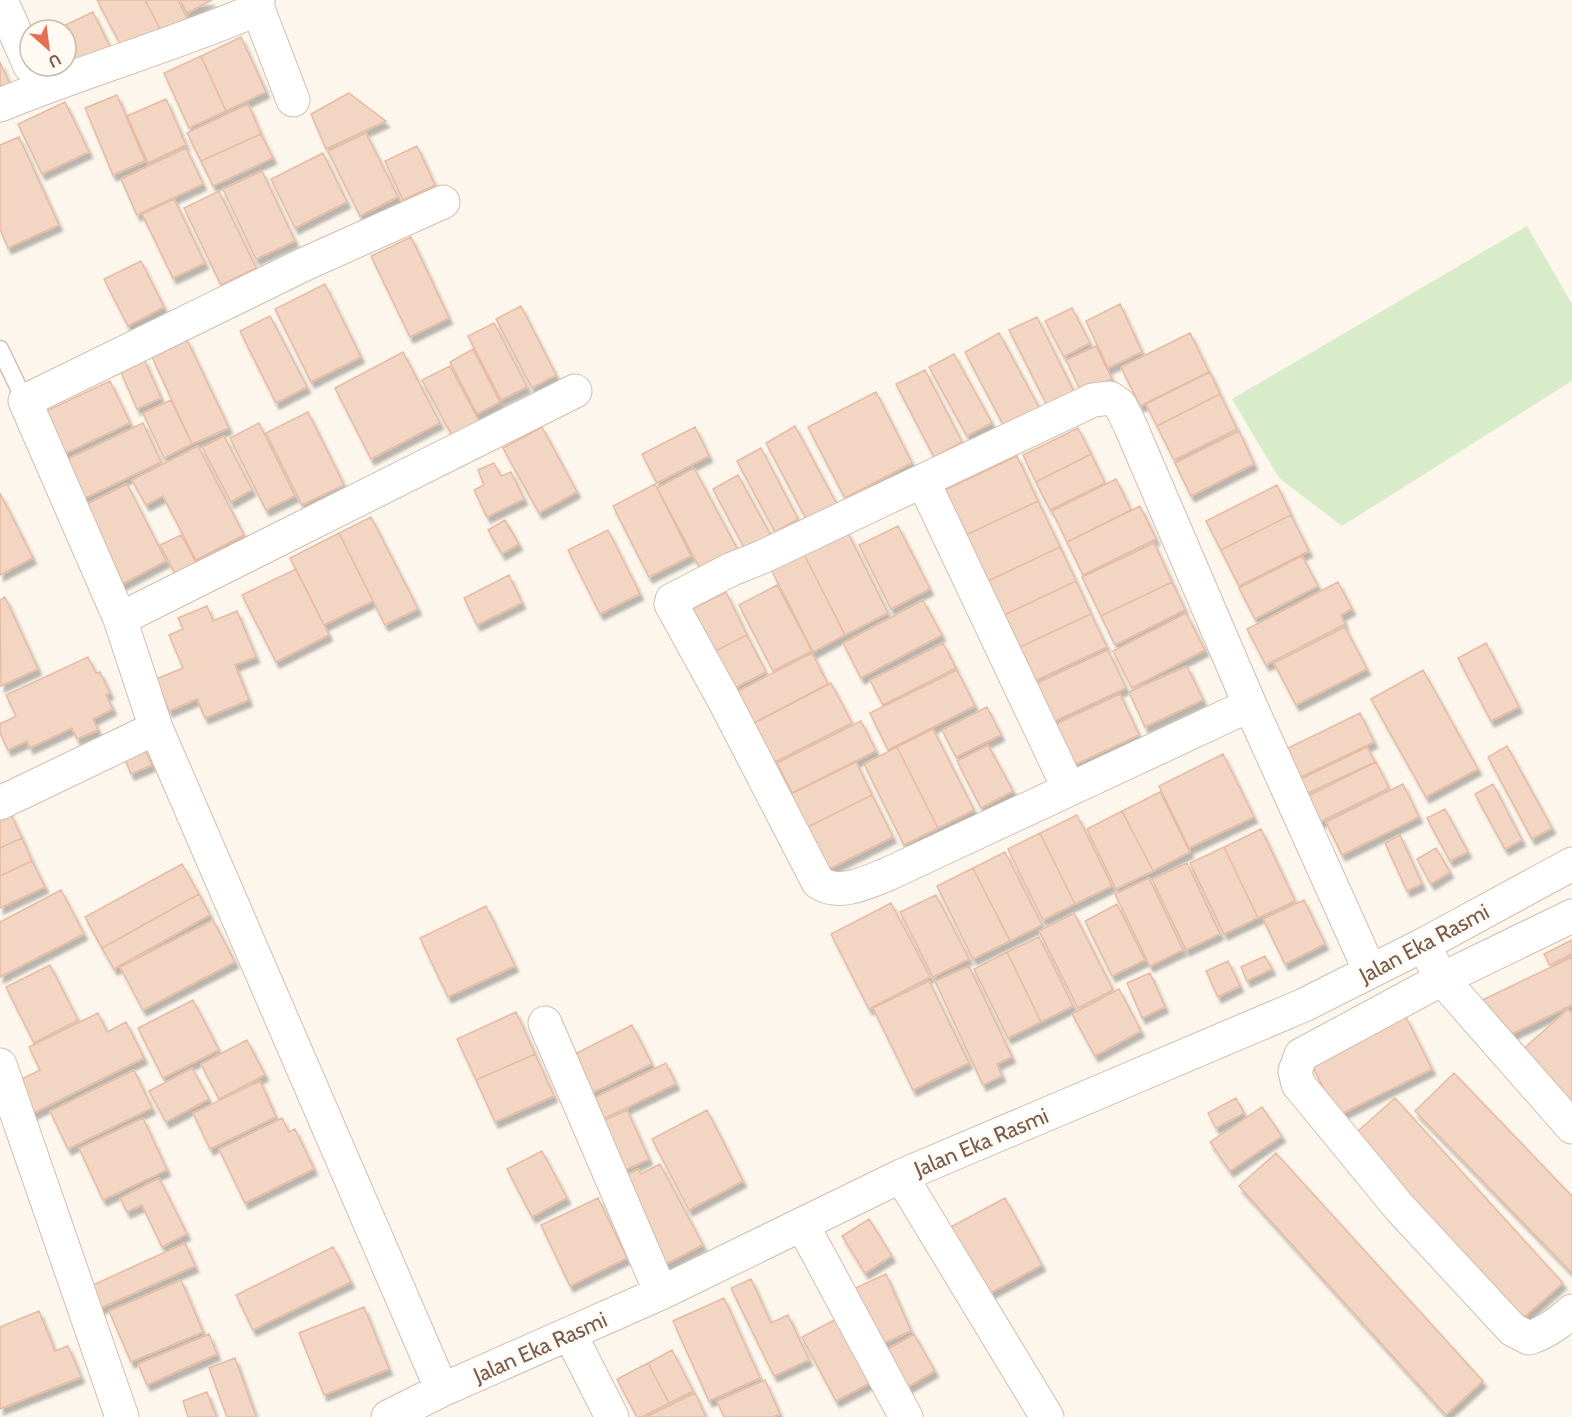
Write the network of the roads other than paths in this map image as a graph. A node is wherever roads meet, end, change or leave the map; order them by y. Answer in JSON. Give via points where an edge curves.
{"nodes":[{"id":1,"x":1,"y":0,"type":"edge"},
{"id":2,"x":258,"y":4,"type":"edge"},
{"id":3,"x":18,"y":39,"type":"edge"},
{"id":4,"x":78,"y":61,"type":"edge"},
{"id":5,"x":28,"y":78,"type":"edge"},
{"id":6,"x":293,"y":100,"type":"dead end"},
{"id":7,"x":0,"y":105,"type":"edge"},
{"id":8,"x":443,"y":202,"type":"dead end"},
{"id":9,"x":0,"y":349,"type":"edge"},
{"id":10,"x":575,"y":391,"type":"dead end"},
{"id":11,"x":25,"y":401,"type":"junction"},
{"id":12,"x":923,"y":481,"type":"junction"},
{"id":13,"x":120,"y":620,"type":"junction"},
{"id":14,"x":1250,"y":705,"type":"junction"},
{"id":15,"x":156,"y":728,"type":"junction"},
{"id":16,"x":1069,"y":789,"type":"junction"},
{"id":17,"x":0,"y":803,"type":"edge"},
{"id":18,"x":1572,"y":864,"type":"edge"},
{"id":19,"x":1572,"y":916,"type":"edge"},
{"id":20,"x":1423,"y":945,"type":"junction"},
{"id":21,"x":1370,"y":971,"type":"junction"},
{"id":22,"x":1442,"y":979,"type":"junction"},
{"id":23,"x":545,"y":1023,"type":"dead end"},
{"id":24,"x":0,"y":1065,"type":"edge"},
{"id":25,"x":1572,"y":1127,"type":"edge"},
{"id":26,"x":901,"y":1176,"type":"junction"},
{"id":27,"x":802,"y":1224,"type":"junction"},
{"id":28,"x":661,"y":1293,"type":"junction"},
{"id":29,"x":1572,"y":1311,"type":"edge"},
{"id":30,"x":570,"y":1334,"type":"junction"},
{"id":31,"x":442,"y":1390,"type":"junction"},
{"id":32,"x":122,"y":1417,"type":"edge"},
{"id":33,"x":388,"y":1417,"type":"edge"},
{"id":34,"x":612,"y":1417,"type":"edge"},
{"id":35,"x":906,"y":1417,"type":"edge"},
{"id":36,"x":1047,"y":1417,"type":"edge"}],
"edges":[{"from":1,"to":3,"type":"street"},
{"from":2,"to":4,"type":"street","via":[[219,25]]},
{"from":2,"to":6,"type":"street"},
{"from":5,"to":7,"type":"street"},
{"from":8,"to":11,"type":"street","via":[[297,268]]},
{"from":9,"to":11,"type":"lane"},
{"from":10,"to":13,"type":"street"},
{"from":11,"to":13,"type":"street"},
{"from":12,"to":14,"type":"street","via":[[1093,400],[1104,397],[1116,401],[1130,425]]},
{"from":12,"to":16,"type":"street"},
{"from":12,"to":16,"type":"street","via":[[722,574],[675,598],[672,604],[823,886],[852,887],[888,874]]},
{"from":13,"to":15,"type":"street"},
{"from":14,"to":16,"type":"street"},
{"from":14,"to":21,"type":"street"},
{"from":15,"to":17,"type":"street"},
{"from":15,"to":31,"type":"street"},
{"from":18,"to":20,"type":"street","name":"Jalan Eka Rasmi"},
{"from":19,"to":22,"type":"street"},
{"from":20,"to":21,"type":"street","name":"Jalan Eka Rasmi"},
{"from":20,"to":22,"type":"street"},
{"from":21,"to":26,"type":"street","name":"Jalan Eka Rasmi","via":[[1304,1005]]},
{"from":22,"to":25,"type":"street"},
{"from":22,"to":29,"type":"street","via":[[1301,1055],[1295,1071],[1298,1084],[1399,1207],[1513,1330],[1529,1338],[1555,1327]]},
{"from":23,"to":28,"type":"street"},
{"from":24,"to":32,"type":"street"},
{"from":26,"to":27,"type":"street","name":"Jalan Eka Rasmi"},
{"from":26,"to":36,"type":"street"},
{"from":27,"to":28,"type":"street","name":"Jalan Eka Rasmi"},
{"from":27,"to":35,"type":"street"},
{"from":28,"to":30,"type":"street","name":"Jalan Eka Rasmi"},
{"from":30,"to":31,"type":"street","name":"Jalan Eka Rasmi"},
{"from":30,"to":34,"type":"street"},
{"from":31,"to":33,"type":"street","name":"Jalan Eka Rasmi"}]}
